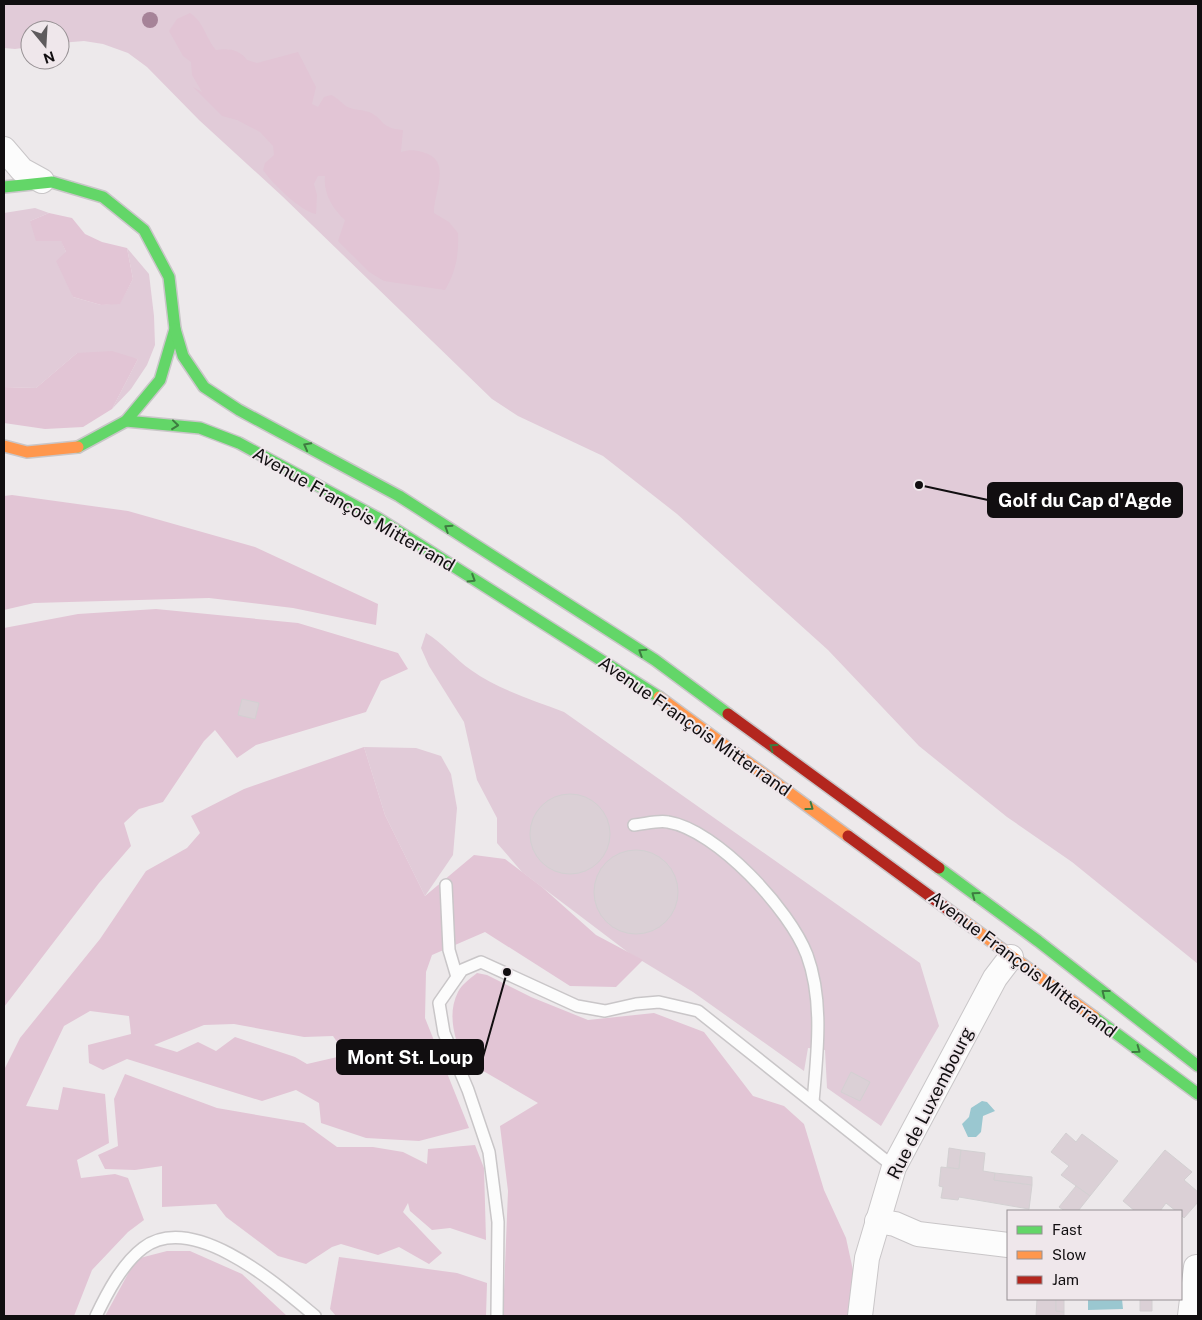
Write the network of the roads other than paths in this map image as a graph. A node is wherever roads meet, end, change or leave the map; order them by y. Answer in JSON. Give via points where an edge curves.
{"nodes":[{"id":1,"x":4,"y":150,"type":"edge"},
{"id":2,"x":42,"y":181,"type":"junction"},
{"id":3,"x":4,"y":187,"type":"edge"},
{"id":4,"x":175,"y":329,"type":"junction"},
{"id":5,"x":126,"y":422,"type":"junction"},
{"id":6,"x":4,"y":446,"type":"edge"},
{"id":7,"x":634,"y":825,"type":"dead end"},
{"id":8,"x":446,"y":885,"type":"dead end"},
{"id":9,"x":1011,"y":957,"type":"junction"},
{"id":10,"x":457,"y":977,"type":"junction"},
{"id":11,"x":1198,"y":1066,"type":"edge"},
{"id":12,"x":1198,"y":1094,"type":"edge"},
{"id":13,"x":813,"y":1102,"type":"junction"},
{"id":14,"x":894,"y":1167,"type":"junction"},
{"id":15,"x":877,"y":1221,"type":"junction"},
{"id":16,"x":1007,"y":1245,"type":"edge"},
{"id":17,"x":1192,"y":1267,"type":"edge"},
{"id":18,"x":96,"y":1316,"type":"edge"},
{"id":19,"x":315,"y":1316,"type":"edge"},
{"id":20,"x":497,"y":1316,"type":"edge"},
{"id":21,"x":860,"y":1316,"type":"edge"},
{"id":22,"x":1190,"y":1316,"type":"edge"}],
"edges":[{"from":1,"to":2,"type":"street","via":[[22,170]]},
{"from":2,"to":3,"type":"main road"},
{"from":2,"to":4,"type":"main road","via":[[103,197],[144,230],[169,277]]},
{"from":4,"to":5,"type":"main road","via":[[160,380]]},
{"from":11,"to":4,"type":"main road","name":"Avenue François Mitterrand","one_way":true,"via":[[1038,940],[654,660],[399,496],[239,410],[204,387],[183,356]]},
{"from":5,"to":6,"type":"main road","via":[[79,447],[27,452]]},
{"from":5,"to":9,"type":"main road","name":"Avenue François Mitterrand","one_way":true,"via":[[200,428],[239,443],[376,518],[662,699]]},
{"from":7,"to":13,"type":"lane","via":[[668,822],[709,838],[754,879],[791,923],[807,955],[815,988],[818,1049]]},
{"from":8,"to":10,"type":"lane","via":[[449,950]]},
{"from":9,"to":12,"type":"main road","name":"Avenue François Mitterrand","one_way":true},
{"from":9,"to":14,"type":"street","name":"Rue de Luxembourg","via":[[995,978]]},
{"from":10,"to":13,"type":"lane","via":[[462,970],[480,962],[577,1006],[605,1011],[659,1002],[698,1011]]},
{"from":10,"to":20,"type":"lane","via":[[439,1003],[444,1033],[489,1152],[498,1222]]},
{"from":13,"to":14,"type":"lane"},
{"from":14,"to":15,"type":"street","name":"Rue de Luxembourg"},
{"from":15,"to":16,"type":"street","via":[[896,1224],[918,1234]]},
{"from":15,"to":21,"type":"street","name":"Rue de Luxembourg","via":[[867,1258]]},
{"from":17,"to":22,"type":"street"},
{"from":18,"to":19,"type":"lane","via":[[104,1298],[144,1246],[178,1237],[214,1248],[259,1270]]}]}
